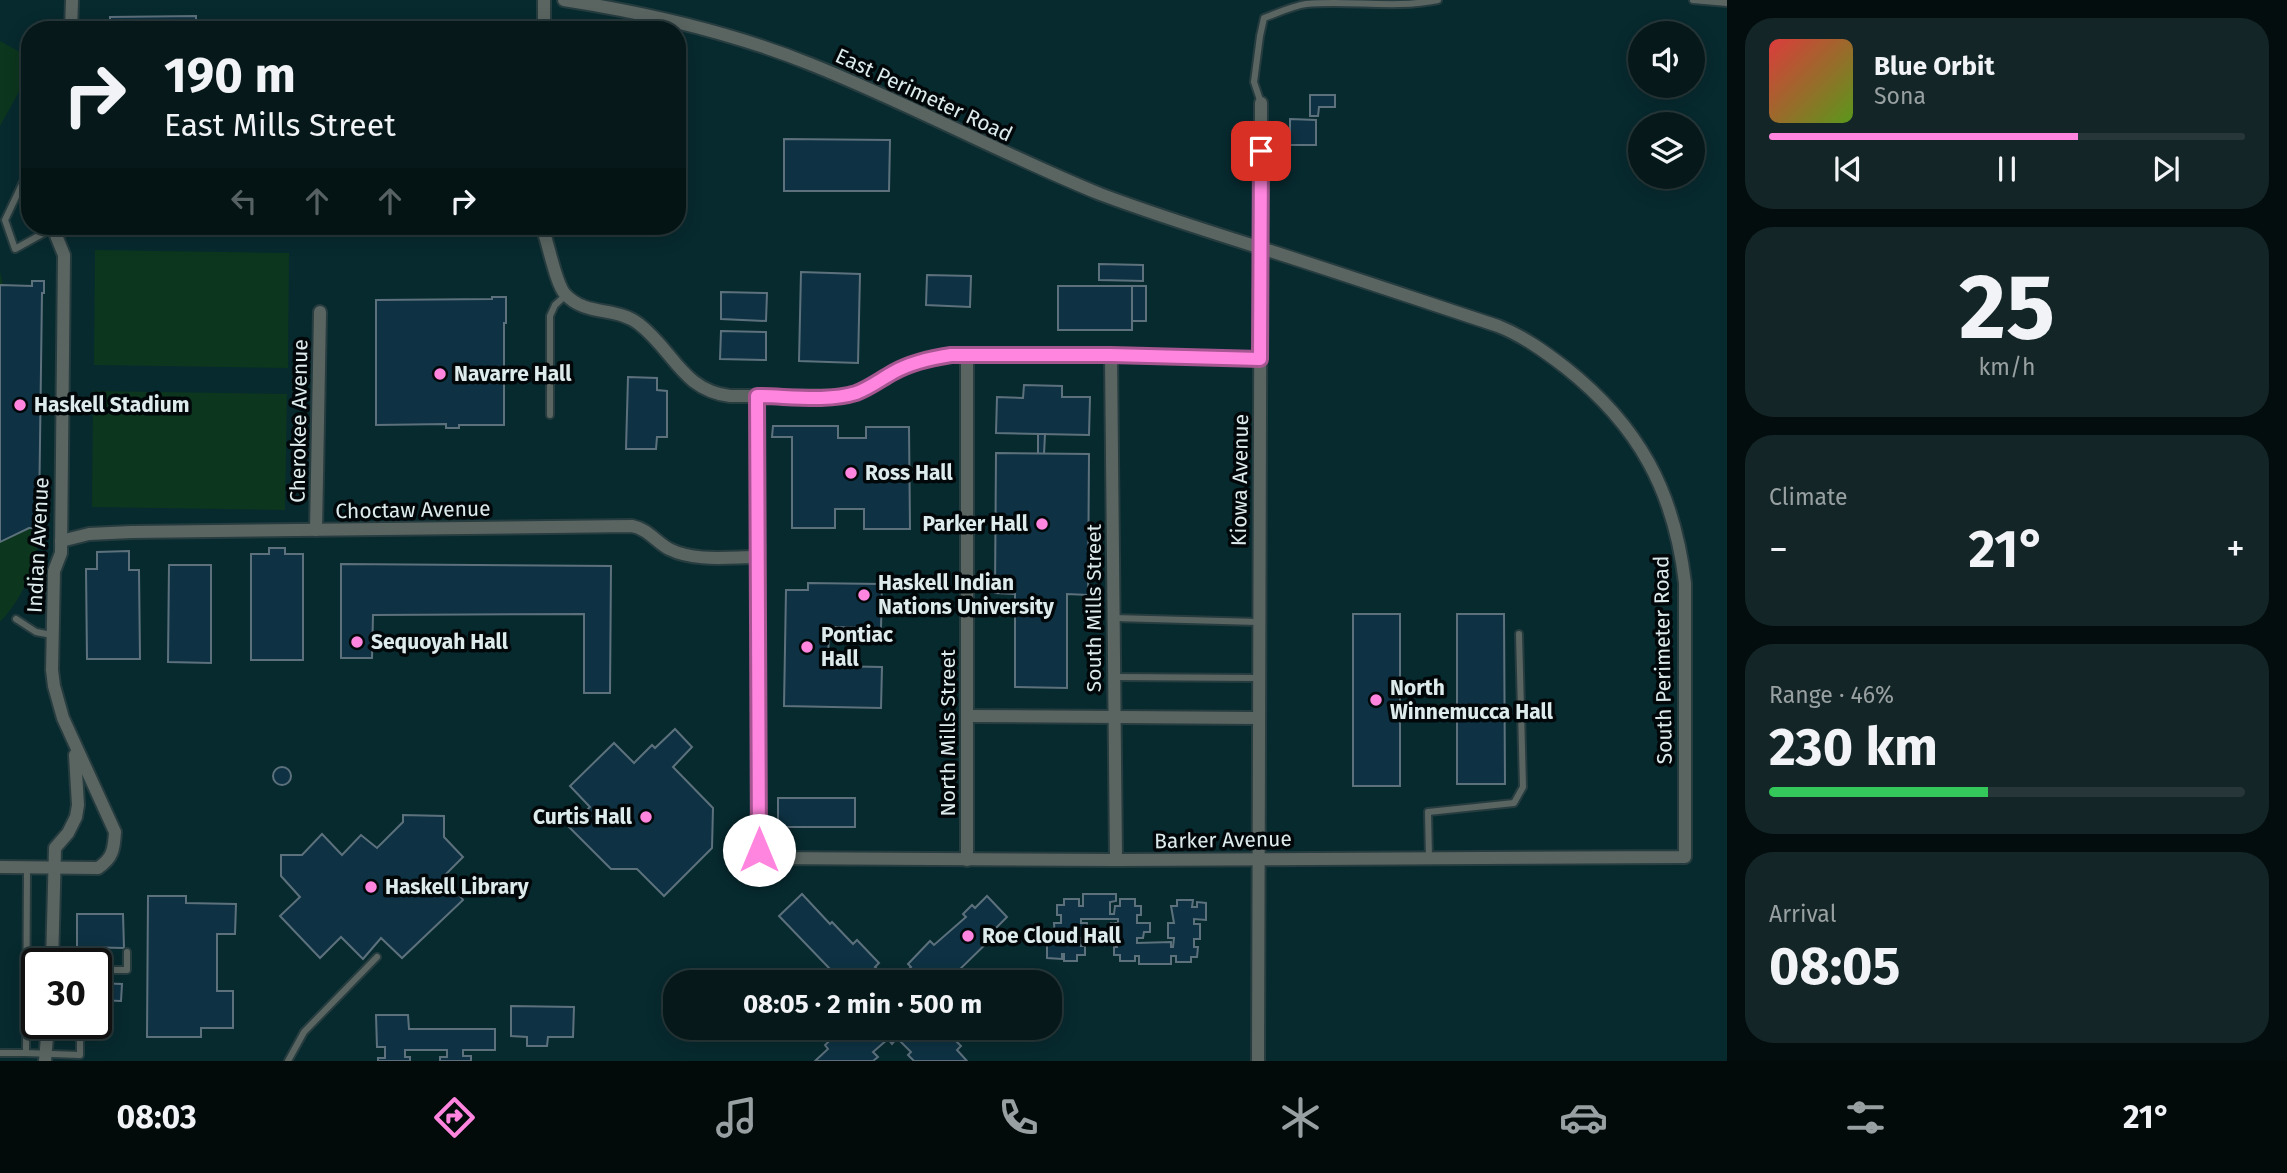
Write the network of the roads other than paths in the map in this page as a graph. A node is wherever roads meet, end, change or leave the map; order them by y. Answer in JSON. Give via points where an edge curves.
{"nodes":[{"id":1,"x":72,"y":0,"type":"edge"},
{"id":2,"x":544,"y":0,"type":"edge"},
{"id":3,"x":564,"y":0,"type":"edge"},
{"id":4,"x":1438,"y":0,"type":"edge"},
{"id":5,"x":1693,"y":0,"type":"edge"},
{"id":6,"x":1727,"y":3,"type":"edge"},
{"id":7,"x":71,"y":21,"type":"edge"},
{"id":8,"x":544,"y":21,"type":"edge"},
{"id":9,"x":674,"y":21,"type":"edge"},
{"id":10,"x":686,"y":24,"type":"edge"},
{"id":11,"x":1261,"y":103,"type":"joint"},
{"id":12,"x":21,"y":186,"type":"edge"},
{"id":13,"x":39,"y":235,"type":"edge"},
{"id":14,"x":56,"y":235,"type":"edge"},
{"id":15,"x":545,"y":235,"type":"edge"},
{"id":16,"x":1261,"y":248,"type":"junction"},
{"id":17,"x":566,"y":295,"type":"junction"},
{"id":18,"x":320,"y":312,"type":"dead end"},
{"id":19,"x":967,"y":355,"type":"junction"},
{"id":20,"x":1111,"y":355,"type":"junction"},
{"id":21,"x":1260,"y":359,"type":"junction"},
{"id":22,"x":757,"y":396,"type":"junction"},
{"id":23,"x":550,"y":415,"type":"dead end"},
{"id":24,"x":316,"y":530,"type":"junction"},
{"id":25,"x":61,"y":541,"type":"junction"},
{"id":26,"x":757,"y":557,"type":"junction"},
{"id":27,"x":1114,"y":618,"type":"junction"},
{"id":28,"x":16,"y":619,"type":"dead end"},
{"id":29,"x":1258,"y":622,"type":"junction"},
{"id":30,"x":1519,"y":634,"type":"dead end"},
{"id":31,"x":53,"y":635,"type":"junction"},
{"id":32,"x":1114,"y":677,"type":"junction"},
{"id":33,"x":1258,"y":678,"type":"junction"},
{"id":34,"x":967,"y":716,"type":"junction"},
{"id":35,"x":1115,"y":717,"type":"junction"},
{"id":36,"x":1258,"y":718,"type":"junction"},
{"id":37,"x":73,"y":740,"type":"junction"},
{"id":38,"x":1685,"y":857,"type":"joint"},
{"id":39,"x":1258,"y":858,"type":"junction"},
{"id":40,"x":1429,"y":858,"type":"junction"},
{"id":41,"x":967,"y":860,"type":"junction"},
{"id":42,"x":1116,"y":860,"type":"junction"},
{"id":43,"x":0,"y":867,"type":"edge"},
{"id":44,"x":27,"y":868,"type":"junction"},
{"id":45,"x":55,"y":868,"type":"junction"},
{"id":46,"x":52,"y":948,"type":"edge"},
{"id":47,"x":127,"y":952,"type":"dead end"},
{"id":48,"x":377,"y":957,"type":"dead end"},
{"id":49,"x":112,"y":970,"type":"edge"},
{"id":50,"x":47,"y":1039,"type":"edge"},
{"id":51,"x":80,"y":1039,"type":"edge"},
{"id":52,"x":0,"y":1053,"type":"edge"},
{"id":53,"x":26,"y":1053,"type":"junction"},
{"id":54,"x":46,"y":1057,"type":"edge"},
{"id":55,"x":288,"y":1061,"type":"edge"},
{"id":56,"x":1258,"y":1061,"type":"edge"}],
"edges":[{"from":1,"to":7,"type":"street"},
{"from":2,"to":8,"type":"street"},
{"from":3,"to":9,"type":"street","name":"East Perimeter Road"},
{"from":4,"to":11,"type":"lane","via":[[1306,4],[1265,18],[1254,82]]},
{"from":5,"to":6,"type":"lane"},
{"from":10,"to":16,"type":"street","name":"East Perimeter Road","via":[[808,63],[1049,173]]},
{"from":11,"to":16,"type":"street","name":"Kiowa Avenue"},
{"from":12,"to":13,"type":"lane","via":[[5,220],[15,249]]},
{"from":14,"to":25,"type":"street","name":"Indian Avenue","via":[[64,255]]},
{"from":15,"to":17,"type":"street"},
{"from":16,"to":21,"type":"street","name":"Kiowa Avenue"},
{"from":16,"to":38,"type":"street","name":"South Perimeter Road","via":[[1513,332],[1588,386],[1633,435],[1668,501],[1683,561]]},
{"from":17,"to":22,"type":"street","via":[[585,309],[616,313],[638,323],[693,383],[707,391]]},
{"from":17,"to":23,"type":"lane","via":[[550,316]]},
{"from":18,"to":24,"type":"street","name":"Cherokee Avenue"},
{"from":19,"to":20,"type":"street"},
{"from":19,"to":22,"type":"street","via":[[928,358],[854,394]]},
{"from":19,"to":34,"type":"street","name":"North Mills Street"},
{"from":20,"to":21,"type":"street"},
{"from":20,"to":27,"type":"street","name":"South Mills Street"},
{"from":21,"to":29,"type":"street","name":"Kiowa Avenue"},
{"from":22,"to":26,"type":"street"},
{"from":24,"to":25,"type":"street","name":"Choctaw Avenue","via":[[131,532]]},
{"from":24,"to":26,"type":"street","name":"Choctaw Avenue","via":[[632,526],[684,555]]},
{"from":25,"to":31,"type":"street","name":"Indian Avenue","via":[[54,571]]},
{"from":26,"to":41,"type":"street","name":"Barker Avenue","via":[[762,858]]},
{"from":27,"to":29,"type":"lane"},
{"from":27,"to":32,"type":"street","name":"South Mills Street"},
{"from":28,"to":31,"type":"lane","via":[[36,632]]},
{"from":29,"to":33,"type":"street","name":"Kiowa Avenue"},
{"from":30,"to":40,"type":"lane","via":[[1522,788],[1514,803],[1429,812]]},
{"from":31,"to":37,"type":"street","name":"Indian Avenue","via":[[54,685]]},
{"from":32,"to":33,"type":"lane"},
{"from":32,"to":35,"type":"street","name":"South Mills Street"},
{"from":33,"to":36,"type":"street","name":"Kiowa Avenue"},
{"from":34,"to":35,"type":"street"},
{"from":34,"to":41,"type":"street","name":"North Mills Street"},
{"from":35,"to":36,"type":"street"},
{"from":35,"to":42,"type":"street","name":"South Mills Street"},
{"from":36,"to":39,"type":"street","name":"Kiowa Avenue"},
{"from":37,"to":45,"type":"street","name":"Indian Avenue","via":[[78,806],[68,833],[55,848]]},
{"from":37,"to":45,"type":"street","name":"Indian Avenue","via":[[115,832],[114,850],[98,868]]},
{"from":38,"to":40,"type":"street","name":"Barker Avenue"},
{"from":39,"to":40,"type":"street","name":"Barker Avenue"},
{"from":39,"to":42,"type":"street","name":"Barker Avenue"},
{"from":39,"to":56,"type":"street","name":"Kiowa Avenue"},
{"from":41,"to":42,"type":"street","name":"Barker Avenue"},
{"from":43,"to":44,"type":"street"},
{"from":44,"to":45,"type":"street"},
{"from":44,"to":53,"type":"lane"},
{"from":45,"to":46,"type":"street","name":"Indian Avenue"},
{"from":47,"to":49,"type":"lane","via":[[127,970]]},
{"from":48,"to":55,"type":"lane","via":[[304,1032]]},
{"from":50,"to":54,"type":"street"},
{"from":51,"to":54,"type":"lane","via":[[80,1055]]},
{"from":52,"to":53,"type":"lane"},
{"from":53,"to":54,"type":"lane"}]}
